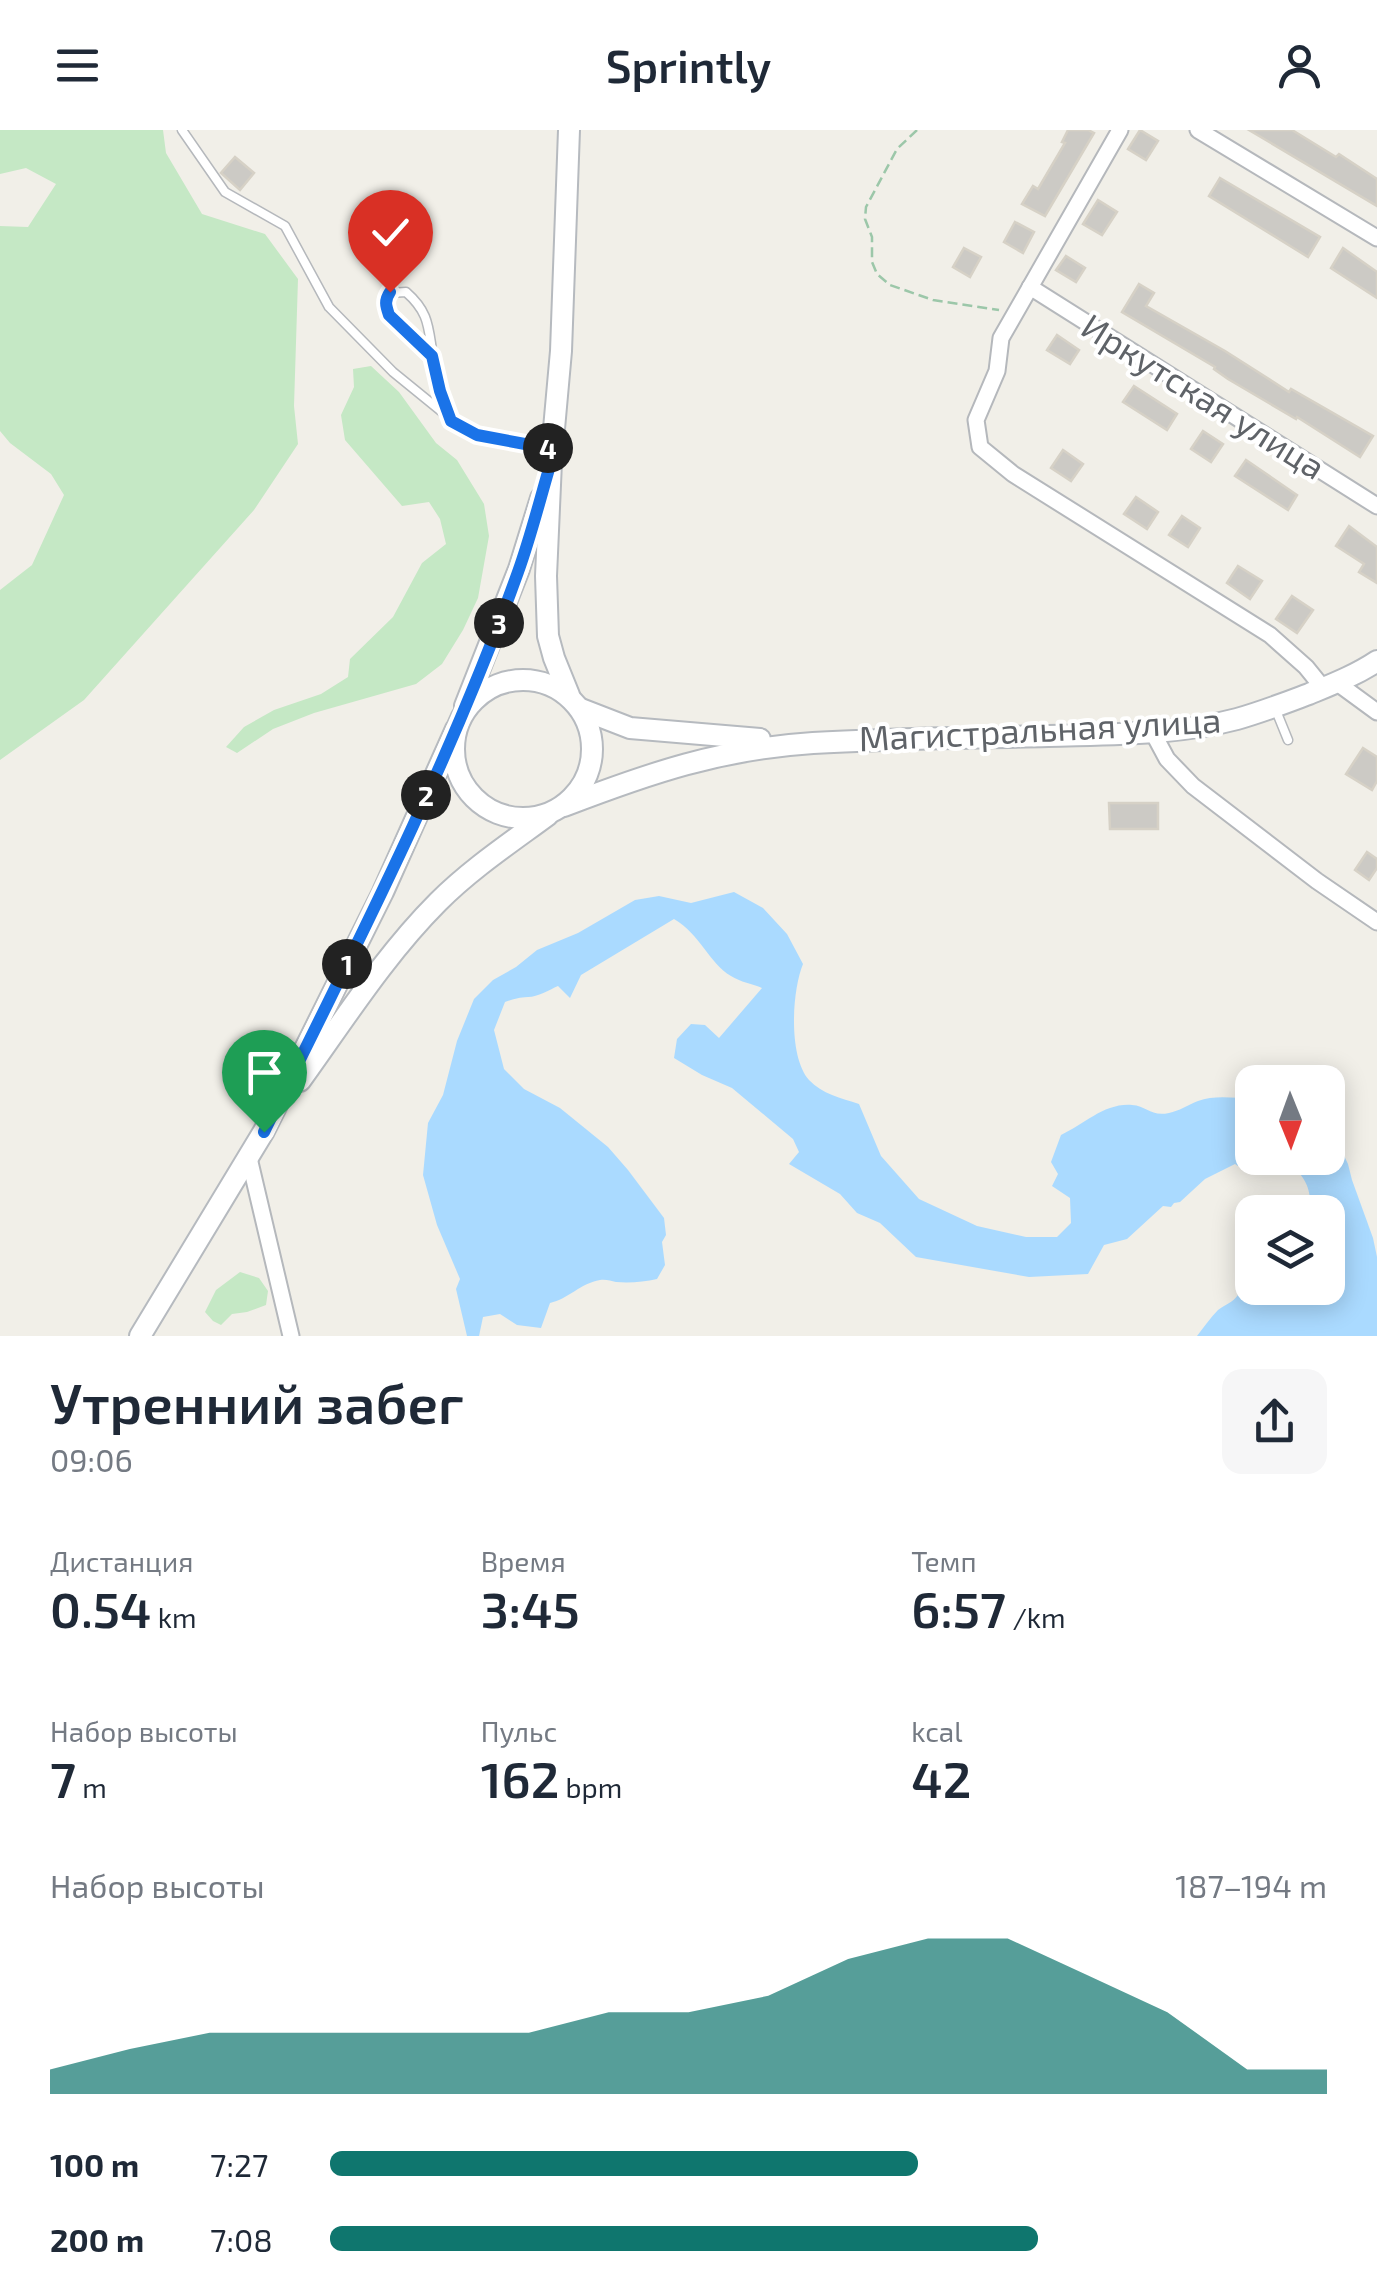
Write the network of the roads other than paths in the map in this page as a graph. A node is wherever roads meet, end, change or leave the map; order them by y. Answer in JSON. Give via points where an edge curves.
{"nodes":[{"id":1,"x":182,"y":130,"type":"edge"},
{"id":2,"x":569,"y":130,"type":"edge"},
{"id":3,"x":1120,"y":130,"type":"edge"},
{"id":4,"x":1198,"y":130,"type":"edge"},
{"id":5,"x":1377,"y":238,"type":"edge"},
{"id":6,"x":1030,"y":288,"type":"junction"},
{"id":7,"x":432,"y":356,"type":"junction"},
{"id":8,"x":451,"y":421,"type":"junction"},
{"id":9,"x":552,"y":456,"type":"junction"},
{"id":10,"x":1377,"y":506,"type":"edge"},
{"id":11,"x":1377,"y":660,"type":"edge"},
{"id":12,"x":1330,"y":685,"type":"junction"},
{"id":13,"x":575,"y":702,"type":"junction"},
{"id":14,"x":1275,"y":708,"type":"junction"},
{"id":15,"x":1377,"y":712,"type":"edge"},
{"id":16,"x":459,"y":722,"type":"junction"},
{"id":17,"x":1152,"y":731,"type":"junction"},
{"id":18,"x":1288,"y":740,"type":"dead end"},
{"id":19,"x":812,"y":743,"type":"junction"},
{"id":20,"x":556,"y":810,"type":"junction"},
{"id":21,"x":1377,"y":922,"type":"edge"},
{"id":22,"x":264,"y":1132,"type":"junction"},
{"id":23,"x":249,"y":1158,"type":"junction"},
{"id":24,"x":140,"y":1336,"type":"edge"},
{"id":25,"x":291,"y":1336,"type":"edge"}],
"edges":[{"from":1,"to":8,"type":"lane","via":[[225,192],[285,226],[330,307]]},
{"from":2,"to":9,"type":"main road"},
{"from":3,"to":6,"type":"street"},
{"from":4,"to":5,"type":"street"},
{"from":6,"to":10,"type":"street","name":"Иркутская улица"},
{"from":6,"to":12,"type":"street","via":[[1001,338],[998,371],[976,420],[980,448],[1270,635]]},
{"from":7,"to":7,"type":"lane","via":[[418,302],[406,292],[390,292],[389,315]]},
{"from":7,"to":8,"type":"lane"},
{"from":8,"to":9,"type":"lane"},
{"from":9,"to":13,"type":"main road","via":[[546,612],[554,658]]},
{"from":9,"to":16,"type":"main road","via":[[519,569]]},
{"from":11,"to":12,"type":"main road","name":"Магистральная улица"},
{"from":12,"to":14,"type":"main road","name":"Магистральная улица"},
{"from":12,"to":15,"type":"street"},
{"from":13,"to":16,"type":"main road","via":[[551,686],[512,682],[478,697]]},
{"from":13,"to":19,"type":"main road","name":"Магистральная улица","via":[[630,728]]},
{"from":13,"to":20,"type":"main road","via":[[591,741],[590,758],[579,790]]},
{"from":14,"to":17,"type":"main road","name":"Магистральная улица"},
{"from":14,"to":18,"type":"lane"},
{"from":16,"to":20,"type":"main road","via":[[457,769],[476,800],[507,816]]},
{"from":16,"to":22,"type":"main road"},
{"from":17,"to":19,"type":"main road","name":"Магистральная улица"},
{"from":17,"to":21,"type":"street","via":[[1193,786]]},
{"from":19,"to":20,"type":"main road","name":"Магистральная улица","via":[[702,758]]},
{"from":20,"to":22,"type":"main road","via":[[486,860],[402,941]]},
{"from":22,"to":23,"type":"main road"},
{"from":23,"to":24,"type":"main road"},
{"from":23,"to":25,"type":"street"}]}
